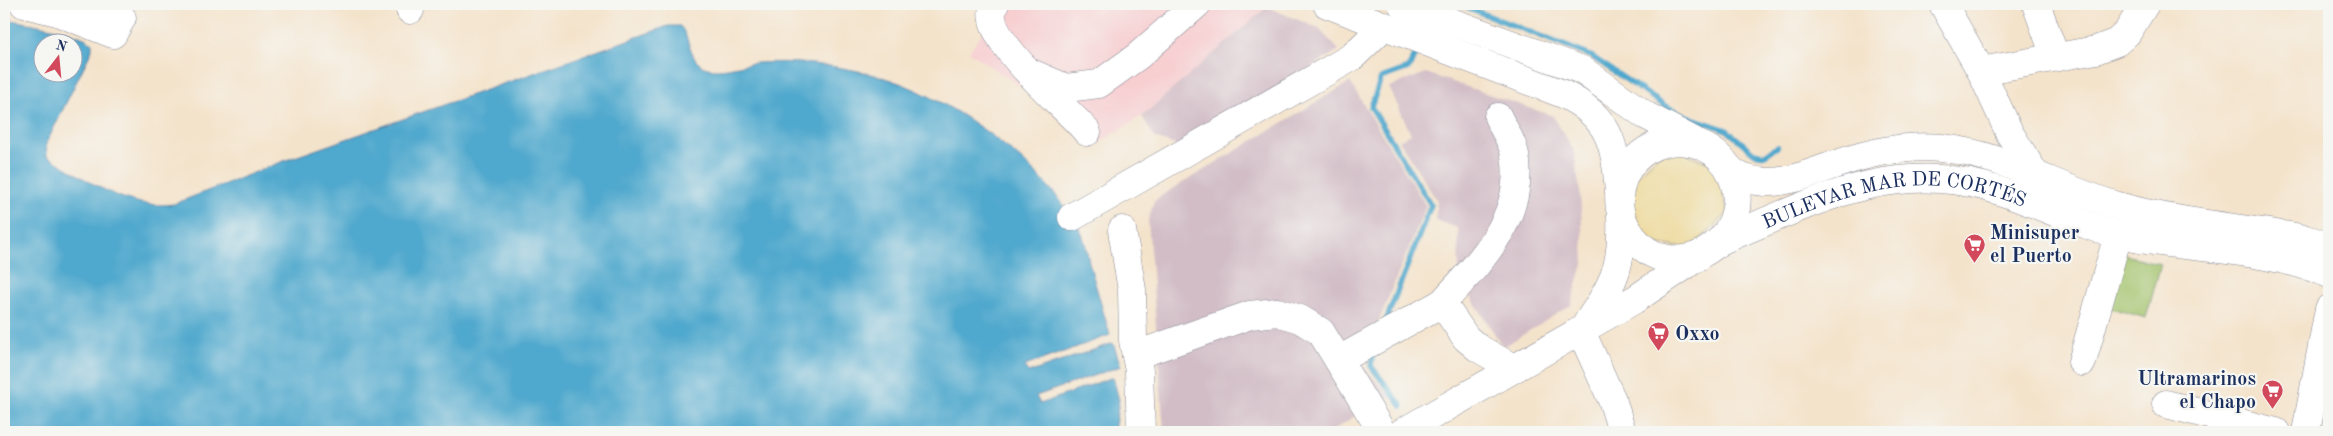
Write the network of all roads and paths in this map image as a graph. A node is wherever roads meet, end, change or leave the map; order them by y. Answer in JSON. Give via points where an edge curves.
{"nodes":[{"id":1,"x":24,"y":4,"type":"edge"},
{"id":2,"x":82,"y":4,"type":"edge"},
{"id":3,"x":995,"y":4,"type":"edge"},
{"id":4,"x":1197,"y":4,"type":"edge"},
{"id":5,"x":1327,"y":4,"type":"edge"},
{"id":6,"x":1402,"y":4,"type":"edge"},
{"id":7,"x":1943,"y":4,"type":"edge"},
{"id":8,"x":2036,"y":4,"type":"edge"},
{"id":9,"x":2145,"y":4,"type":"edge"},
{"id":10,"x":1384,"y":26,"type":"junction"},
{"id":11,"x":2055,"y":56,"type":"junction"},
{"id":12,"x":1980,"y":71,"type":"junction"},
{"id":13,"x":1029,"y":72,"type":"junction"},
{"id":14,"x":1498,"y":116,"type":"dead end"},
{"id":15,"x":1087,"y":132,"type":"dead end"},
{"id":16,"x":1716,"y":155,"type":"junction"},
{"id":17,"x":2035,"y":174,"type":"junction"},
{"id":18,"x":1620,"y":207,"type":"junction"},
{"id":19,"x":1072,"y":217,"type":"dead end"},
{"id":20,"x":1122,"y":230,"type":"dead end"},
{"id":21,"x":2118,"y":235,"type":"junction"},
{"id":22,"x":1713,"y":246,"type":"junction"},
{"id":23,"x":2324,"y":258,"type":"edge"},
{"id":24,"x":1442,"y":303,"type":"junction"},
{"id":25,"x":2329,"y":309,"type":"edge"},
{"id":26,"x":1581,"y":330,"type":"junction"},
{"id":27,"x":1136,"y":355,"type":"junction"},
{"id":28,"x":1339,"y":360,"type":"junction"},
{"id":29,"x":2082,"y":362,"type":"dead end"},
{"id":30,"x":1513,"y":368,"type":"junction"},
{"id":31,"x":2166,"y":404,"type":"dead end"},
{"id":32,"x":1141,"y":432,"type":"edge"},
{"id":33,"x":1382,"y":432,"type":"edge"},
{"id":34,"x":1403,"y":432,"type":"edge"},
{"id":35,"x":1622,"y":432,"type":"edge"},
{"id":36,"x":2276,"y":432,"type":"edge"},
{"id":37,"x":2306,"y":432,"type":"edge"}],
"edges":[{"from":1,"to":2,"type":"street","via":[[57,12],[113,34],[122,18]]},
{"from":3,"to":13,"type":"street","via":[[991,18],[996,31]]},
{"from":4,"to":13,"type":"street","via":[[1138,56],[1099,84],[1066,88]]},
{"from":5,"to":10,"type":"street"},
{"from":6,"to":16,"type":"street","via":[[1582,70],[1645,115]]},
{"from":7,"to":12,"type":"street"},
{"from":8,"to":11,"type":"street"},
{"from":9,"to":11,"type":"street","via":[[2128,33],[2117,42],[2096,50]]},
{"from":10,"to":18,"type":"street","via":[[1563,94],[1583,105],[1603,124],[1612,143]]},
{"from":10,"to":19,"type":"street","via":[[1352,57]]},
{"from":11,"to":12,"type":"street"},
{"from":12,"to":17,"type":"street","via":[[2010,134]]},
{"from":13,"to":15,"type":"street"},
{"from":14,"to":24,"type":"street","via":[[1515,153],[1517,181],[1510,210],[1498,237],[1483,258]]},
{"from":16,"to":17,"type":"street","name":"BULEVAR MAR DE CORTÉS","via":[[1734,173],[1748,179],[1781,182],[1866,155],[1916,147],[1968,153]]},
{"from":16,"to":18,"type":"street","via":[[1679,141],[1660,144],[1643,152],[1625,174]]},
{"from":16,"to":22,"type":"street","via":[[1736,187],[1737,205],[1734,222]]},
{"from":17,"to":23,"type":"street","name":"BULEVAR MAR DE CORTÉS","via":[[2118,206]]},
{"from":18,"to":22,"type":"street","via":[[1625,225],[1638,243],[1658,255],[1681,259]]},
{"from":18,"to":26,"type":"street","via":[[1622,241],[1612,284]]},
{"from":20,"to":27,"type":"street","via":[[1132,290]]},
{"from":21,"to":22,"type":"street","name":"BULEVAR MAR DE CORTÉS","via":[[1982,185],[1936,178],[1867,184],[1844,190]]},
{"from":21,"to":23,"type":"street","name":"BULEVAR MAR DE CORTÉS","via":[[2273,258]]},
{"from":21,"to":29,"type":"street"},
{"from":22,"to":26,"type":"street","via":[[1634,300]]},
{"from":24,"to":28,"type":"street"},
{"from":24,"to":30,"type":"street","via":[[1466,338]]},
{"from":25,"to":37,"type":"street"},
{"from":26,"to":30,"type":"street"},
{"from":26,"to":35,"type":"street","via":[[1614,402]]},
{"from":27,"to":28,"type":"street","via":[[1250,315],[1277,312],[1322,332]]},
{"from":27,"to":32,"type":"street"},
{"from":28,"to":33,"type":"street"},
{"from":30,"to":34,"type":"street"},
{"from":31,"to":36,"type":"street"}]}
